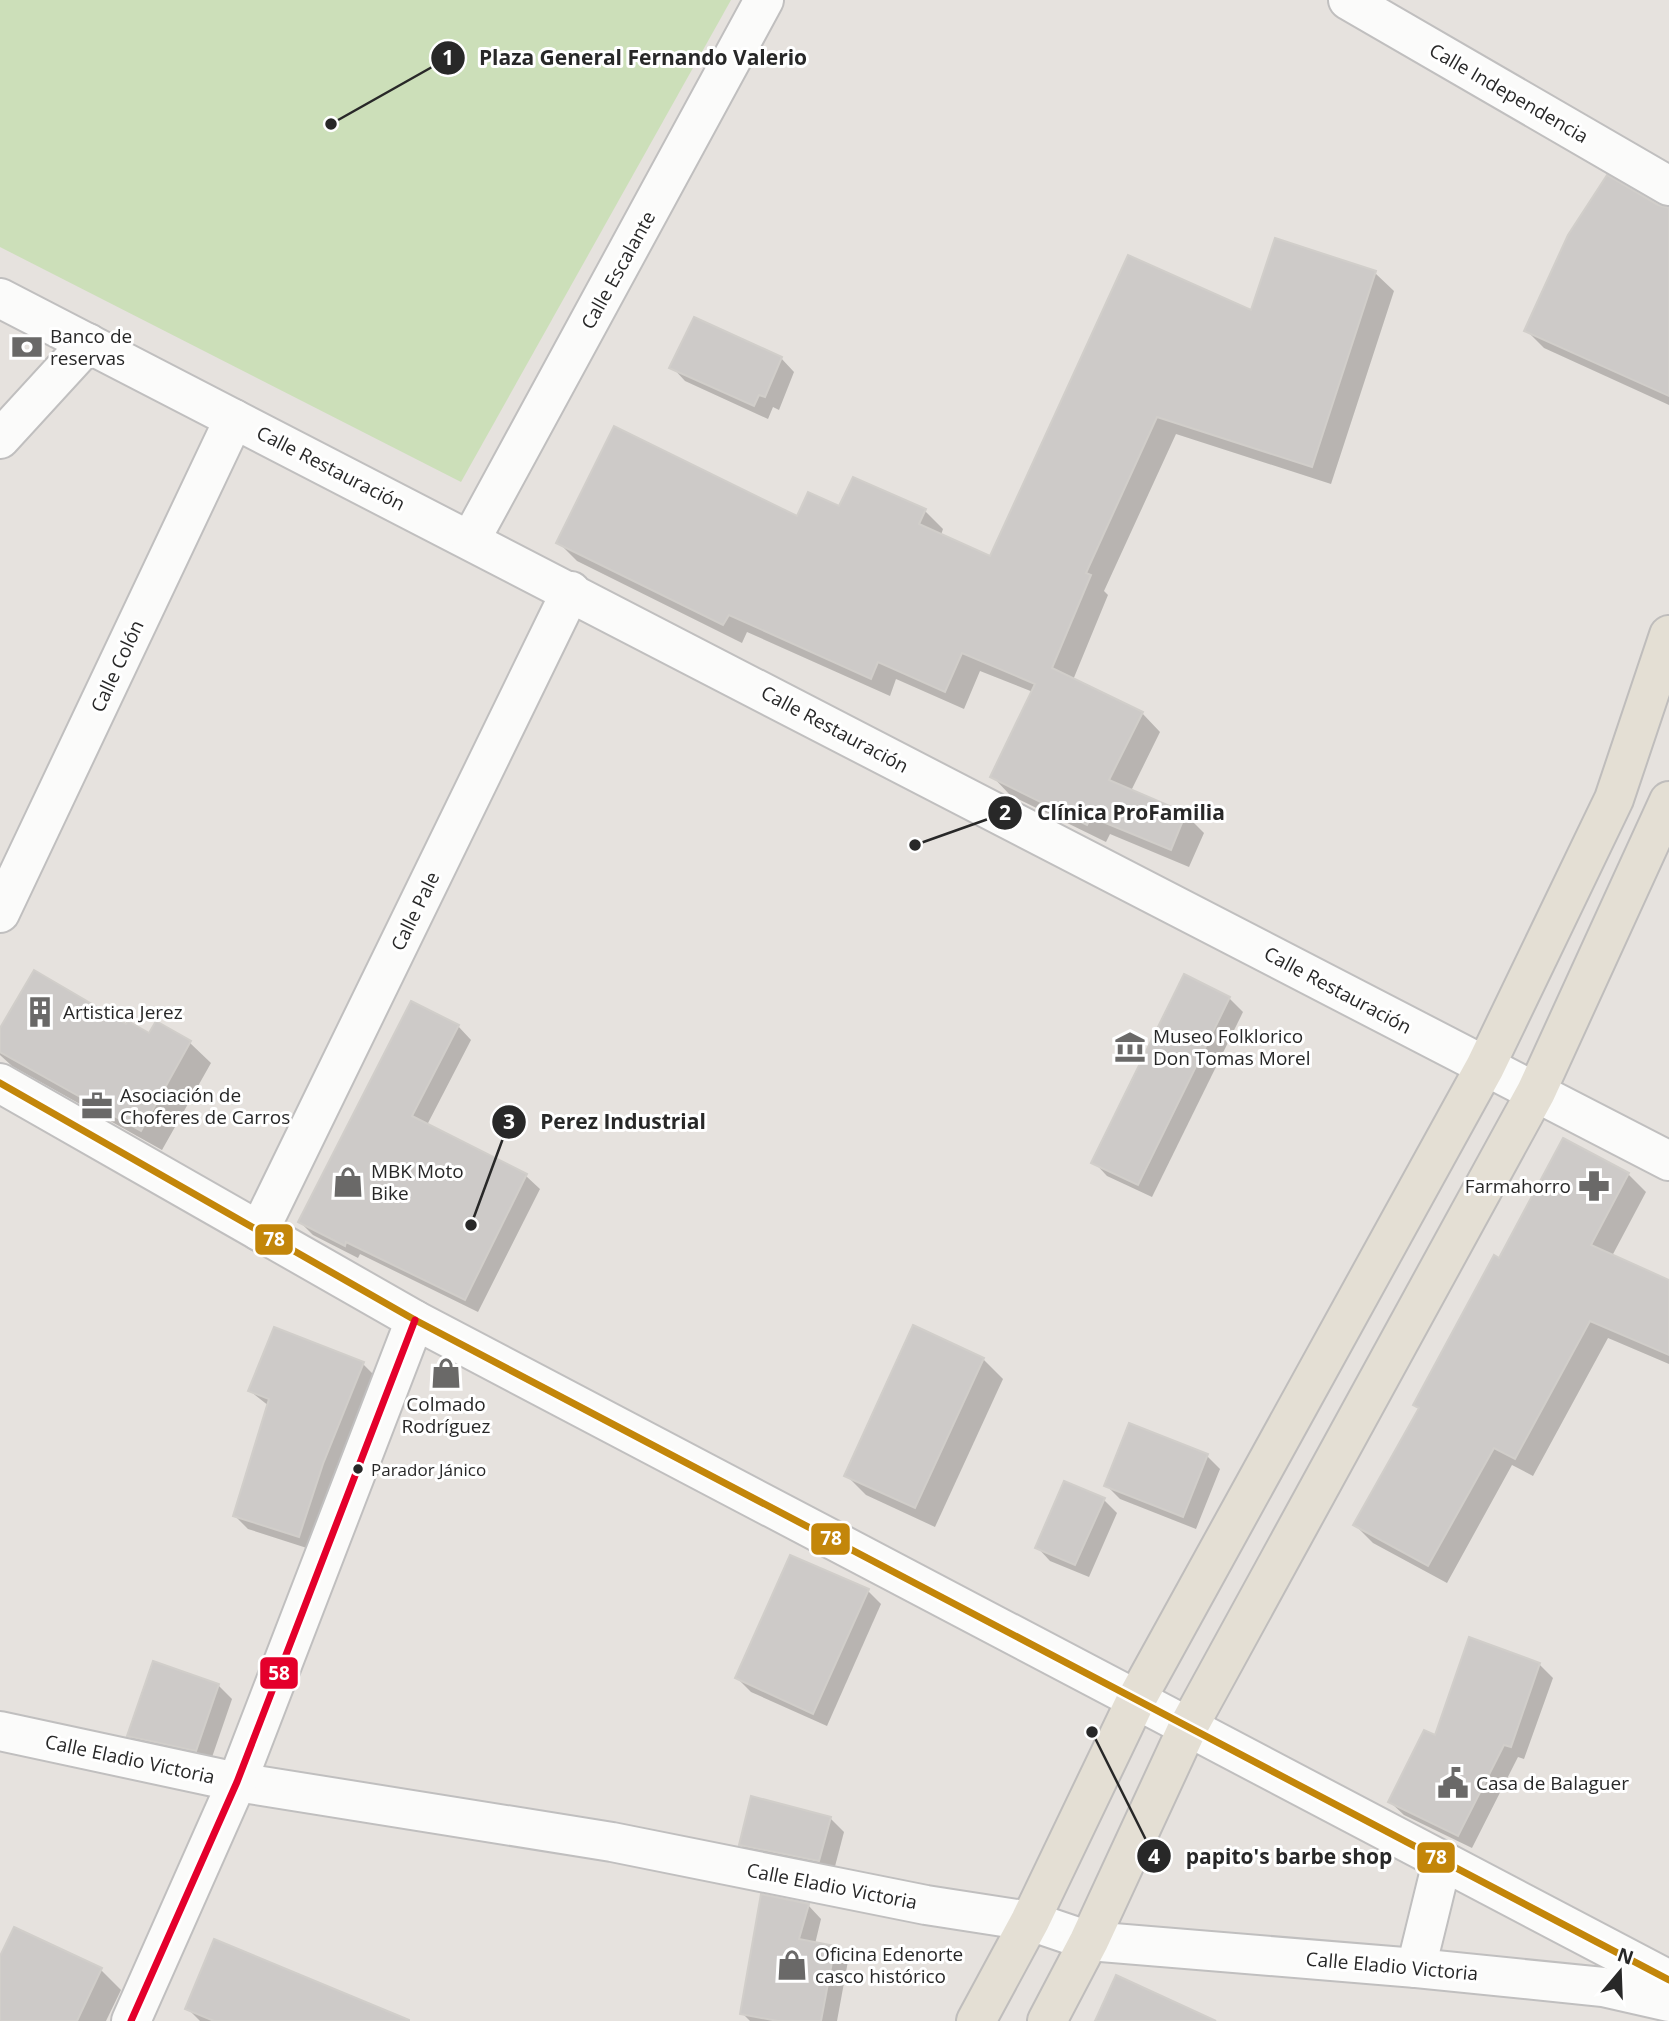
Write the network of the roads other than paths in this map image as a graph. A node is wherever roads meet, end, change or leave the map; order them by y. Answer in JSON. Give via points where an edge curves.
{"nodes":[{"id":1,"x":764,"y":0,"type":"edge"},
{"id":2,"x":1348,"y":0,"type":"edge"},
{"id":3,"x":1669,"y":186,"type":"edge"},
{"id":4,"x":0,"y":298,"type":"edge"},
{"id":5,"x":88,"y":343,"type":"junction"},
{"id":6,"x":234,"y":419,"type":"junction"},
{"id":7,"x":0,"y":439,"type":"edge"},
{"id":8,"x":471,"y":539,"type":"junction"},
{"id":9,"x":571,"y":591,"type":"junction"},
{"id":10,"x":1669,"y":635,"type":"edge"},
{"id":11,"x":1669,"y":801,"type":"edge"},
{"id":12,"x":0,"y":913,"type":"edge"},
{"id":13,"x":1485,"y":1067,"type":"junction"},
{"id":14,"x":0,"y":1083,"type":"edge"},
{"id":15,"x":1536,"y":1092,"type":"junction"},
{"id":16,"x":1669,"y":1161,"type":"edge"},
{"id":17,"x":259,"y":1231,"type":"junction"},
{"id":18,"x":415,"y":1320,"type":"junction"},
{"id":19,"x":1136,"y":1700,"type":"junction"},
{"id":20,"x":1187,"y":1729,"type":"junction"},
{"id":21,"x":0,"y":1731,"type":"edge"},
{"id":22,"x":237,"y":1782,"type":"junction"},
{"id":23,"x":1442,"y":1862,"type":"junction"},
{"id":24,"x":1030,"y":1921,"type":"junction"},
{"id":25,"x":1088,"y":1941,"type":"junction"},
{"id":26,"x":1416,"y":1968,"type":"junction"},
{"id":27,"x":1669,"y":1980,"type":"edge"},
{"id":28,"x":1669,"y":2002,"type":"edge"},
{"id":29,"x":131,"y":2021,"type":"edge"},
{"id":30,"x":976,"y":2021,"type":"edge"},
{"id":31,"x":1047,"y":2021,"type":"edge"}],
"edges":[{"from":1,"to":8,"type":"street","name":"Calle Escalante"},
{"from":2,"to":3,"type":"street","name":"Calle Independencia"},
{"from":4,"to":5,"type":"street","name":"Calle Restauración"},
{"from":5,"to":6,"type":"street","name":"Calle Restauración"},
{"from":5,"to":7,"type":"street"},
{"from":6,"to":8,"type":"street","name":"Calle Restauración"},
{"from":6,"to":12,"type":"street","name":"Calle Colón"},
{"from":8,"to":9,"type":"street","name":"Calle Restauración"},
{"from":9,"to":13,"type":"street","name":"Calle Restauración"},
{"from":9,"to":17,"type":"street","name":"Calle Pale"},
{"from":10,"to":13,"type":"main road","via":[[1614,799]]},
{"from":11,"to":15,"type":"main road"},
{"from":13,"to":15,"type":"street","name":"Calle Restauración"},
{"from":13,"to":19,"type":"main road"},
{"from":14,"to":17,"type":"street"},
{"from":15,"to":16,"type":"street","name":"Calle Restauración"},
{"from":15,"to":20,"type":"main road"},
{"from":17,"to":18,"type":"street"},
{"from":18,"to":19,"type":"street"},
{"from":18,"to":22,"type":"street"},
{"from":19,"to":20,"type":"street"},
{"from":19,"to":24,"type":"main road"},
{"from":20,"to":23,"type":"street"},
{"from":20,"to":25,"type":"main road"},
{"from":21,"to":22,"type":"street","name":"Calle Eladio Victoria"},
{"from":22,"to":24,"type":"street","name":"Calle Eladio Victoria","via":[[612,1842],[926,1905]]},
{"from":22,"to":29,"type":"street"},
{"from":23,"to":26,"type":"street"},
{"from":23,"to":27,"type":"street"},
{"from":24,"to":25,"type":"street","name":"Calle Eladio Victoria"},
{"from":24,"to":30,"type":"main road"},
{"from":25,"to":26,"type":"street","name":"Calle Eladio Victoria"},
{"from":25,"to":31,"type":"main road"},
{"from":26,"to":28,"type":"street","name":"Calle Eladio Victoria","via":[[1603,1987]]}]}
